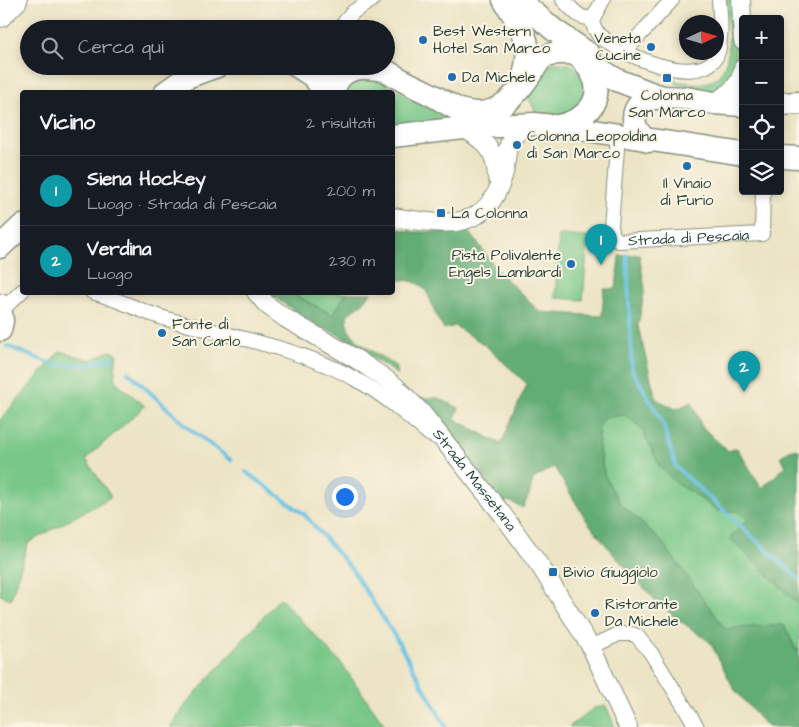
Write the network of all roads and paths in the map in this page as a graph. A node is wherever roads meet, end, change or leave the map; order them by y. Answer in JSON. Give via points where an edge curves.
{"nodes":[{"id":1,"x":14,"y":0,"type":"edge"},
{"id":2,"x":372,"y":0,"type":"edge"},
{"id":3,"x":504,"y":0,"type":"edge"},
{"id":4,"x":519,"y":0,"type":"edge"},
{"id":5,"x":563,"y":0,"type":"edge"},
{"id":6,"x":603,"y":0,"type":"edge"},
{"id":7,"x":672,"y":0,"type":"edge"},
{"id":8,"x":720,"y":0,"type":"edge"},
{"id":9,"x":741,"y":0,"type":"edge"},
{"id":10,"x":745,"y":0,"type":"edge"},
{"id":11,"x":749,"y":0,"type":"edge"},
{"id":12,"x":0,"y":15,"type":"edge"},
{"id":13,"x":742,"y":15,"type":"edge"},
{"id":14,"x":747,"y":15,"type":"edge"},
{"id":15,"x":748,"y":15,"type":"edge"},
{"id":16,"x":593,"y":17,"type":"junction"},
{"id":17,"x":346,"y":20,"type":"edge"},
{"id":18,"x":554,"y":30,"type":"junction"},
{"id":19,"x":624,"y":51,"type":"junction"},
{"id":20,"x":577,"y":55,"type":"junction"},
{"id":21,"x":192,"y":75,"type":"edge"},
{"id":22,"x":312,"y":75,"type":"edge"},
{"id":23,"x":344,"y":75,"type":"edge"},
{"id":24,"x":395,"y":75,"type":"edge"},
{"id":25,"x":739,"y":80,"type":"edge"},
{"id":26,"x":173,"y":87,"type":"edge"},
{"id":27,"x":521,"y":88,"type":"junction"},
{"id":28,"x":323,"y":90,"type":"edge"},
{"id":29,"x":335,"y":90,"type":"edge"},
{"id":30,"x":664,"y":97,"type":"junction"},
{"id":31,"x":686,"y":98,"type":"junction"},
{"id":32,"x":714,"y":103,"type":"junction"},
{"id":33,"x":799,"y":103,"type":"edge"},
{"id":34,"x":784,"y":104,"type":"edge"},
{"id":35,"x":739,"y":105,"type":"edge"},
{"id":36,"x":525,"y":124,"type":"junction"},
{"id":37,"x":558,"y":126,"type":"junction"},
{"id":38,"x":464,"y":128,"type":"junction"},
{"id":39,"x":395,"y":136,"type":"edge"},
{"id":40,"x":618,"y":136,"type":"junction"},
{"id":41,"x":648,"y":141,"type":"junction"},
{"id":42,"x":739,"y":153,"type":"edge"},
{"id":43,"x":784,"y":157,"type":"edge"},
{"id":44,"x":799,"y":158,"type":"edge"},
{"id":45,"x":498,"y":188,"type":"junction"},
{"id":46,"x":763,"y":195,"type":"edge"},
{"id":47,"x":395,"y":217,"type":"edge"},
{"id":48,"x":20,"y":228,"type":"edge"},
{"id":49,"x":0,"y":247,"type":"edge"},
{"id":50,"x":20,"y":292,"type":"edge"},
{"id":51,"x":113,"y":295,"type":"edge"},
{"id":52,"x":259,"y":295,"type":"edge"},
{"id":53,"x":1,"y":315,"type":"edge"},
{"id":54,"x":447,"y":443,"type":"junction"},
{"id":55,"x":591,"y":648,"type":"junction"},
{"id":56,"x":628,"y":727,"type":"edge"},
{"id":57,"x":697,"y":727,"type":"edge"}],
"edges":[{"from":1,"to":12,"type":"highway"},
{"from":2,"to":17,"type":"street"},
{"from":3,"to":27,"type":"main road","via":[[528,47],[528,62]]},
{"from":4,"to":18,"type":"main road"},
{"from":5,"to":16,"type":"street","via":[[582,18]]},
{"from":6,"to":16,"type":"street"},
{"from":7,"to":19,"type":"street"},
{"from":8,"to":19,"type":"street","via":[[719,48],[707,66],[685,70],[663,68]]},
{"from":9,"to":13,"type":"street"},
{"from":10,"to":14,"type":"street"},
{"from":11,"to":15,"type":"street"},
{"from":16,"to":19,"type":"street","via":[[597,33]]},
{"from":18,"to":20,"type":"main road"},
{"from":18,"to":31,"type":"main road","via":[[605,63]]},
{"from":20,"to":27,"type":"main road","via":[[556,53],[544,56]]},
{"from":20,"to":30,"type":"main road","via":[[616,80]]},
{"from":20,"to":37,"type":"main road","via":[[594,78],[594,99],[584,116]]},
{"from":21,"to":26,"type":"main road"},
{"from":22,"to":28,"type":"main road"},
{"from":23,"to":29,"type":"main road"},
{"from":24,"to":27,"type":"main road","via":[[467,112],[486,112],[500,107]]},
{"from":25,"to":32,"type":"street","via":[[736,87]]},
{"from":30,"to":31,"type":"main road"},
{"from":30,"to":41,"type":"main road","via":[[644,101],[634,114],[637,132]]},
{"from":31,"to":32,"type":"main road"},
{"from":32,"to":35,"type":"main road"},
{"from":33,"to":34,"type":"main road"},
{"from":36,"to":37,"type":"main road"},
{"from":36,"to":38,"type":"main road"},
{"from":36,"to":45,"type":"street","via":[[510,142]]},
{"from":37,"to":40,"type":"main road"},
{"from":38,"to":39,"type":"main road"},
{"from":38,"to":45,"type":"street","via":[[492,152]]},
{"from":40,"to":41,"type":"main road"},
{"from":40,"to":46,"type":"street","name":"Strada di Pescaia","via":[[611,226],[616,240],[762,234]]},
{"from":41,"to":42,"type":"main road"},
{"from":43,"to":44,"type":"main road"},
{"from":45,"to":47,"type":"street","via":[[486,209],[465,220],[436,222]]},
{"from":48,"to":49,"type":"main road"},
{"from":50,"to":53,"type":"street"},
{"from":51,"to":54,"type":"street","via":[[138,310],[319,362],[359,381],[391,402],[429,434]]},
{"from":52,"to":54,"type":"street","name":"Strada Massetana","via":[[285,318],[390,382],[422,412]]},
{"from":54,"to":55,"type":"street","name":"Strada Massetana","via":[[528,548]]},
{"from":55,"to":56,"type":"street","name":"Strada Massetana"},
{"from":55,"to":57,"type":"street","via":[[619,634],[637,636]]}]}
